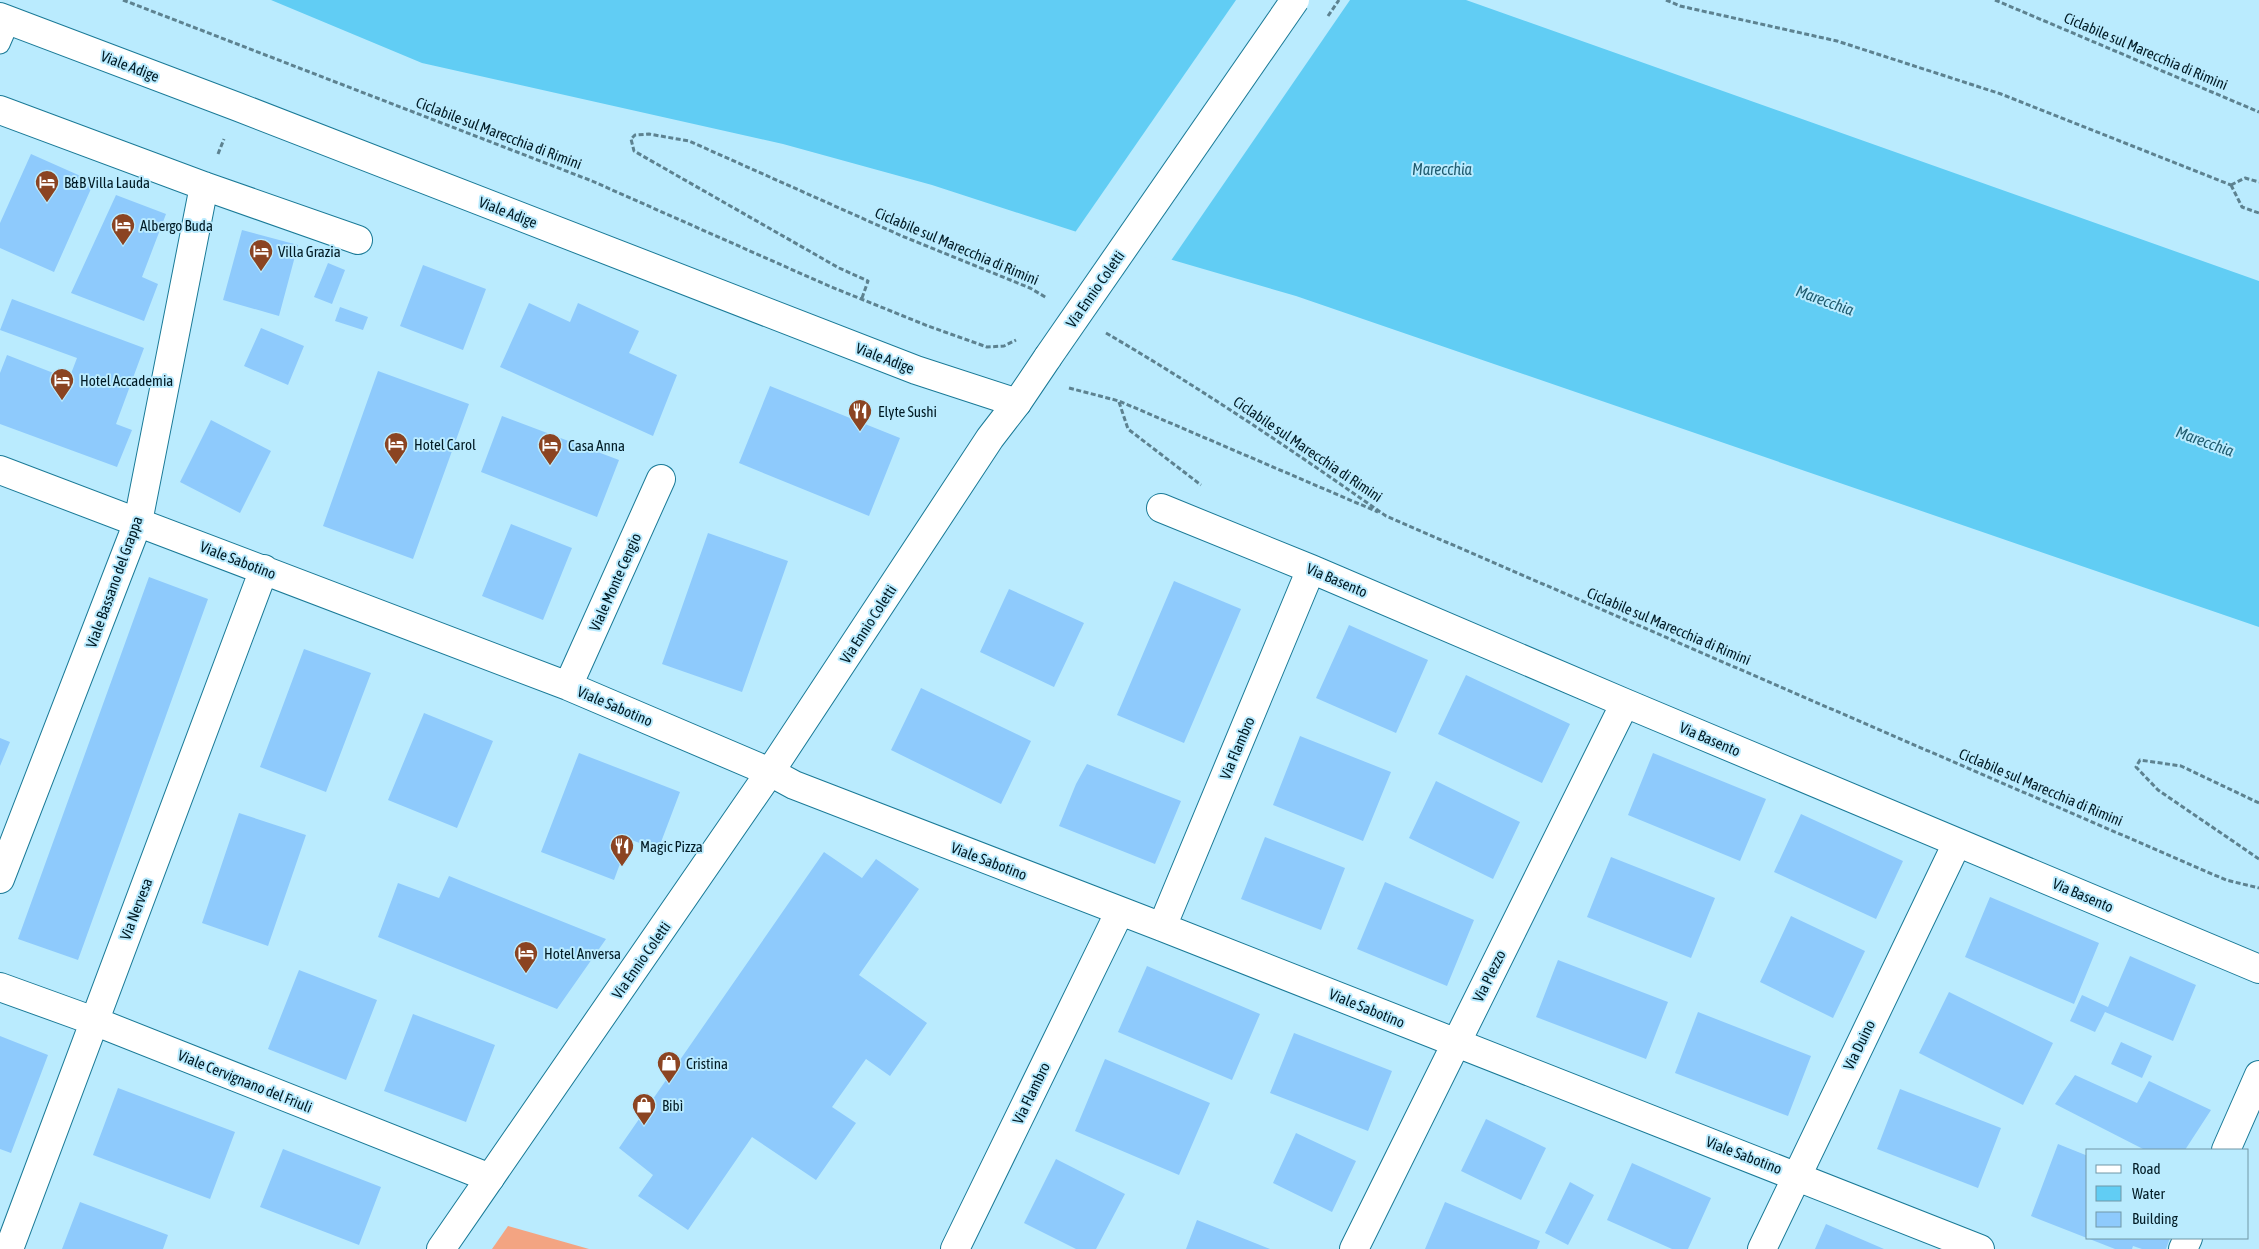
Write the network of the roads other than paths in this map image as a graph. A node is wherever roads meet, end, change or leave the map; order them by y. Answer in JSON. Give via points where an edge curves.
{"nodes":[{"id":1,"x":1295,"y":0,"type":"edge"},
{"id":2,"x":3,"y":28,"type":"edge"},
{"id":3,"x":0,"y":110,"type":"edge"},
{"id":4,"x":204,"y":186,"type":"junction"},
{"id":5,"x":358,"y":240,"type":"dead end"},
{"id":6,"x":1017,"y":403,"type":"junction"},
{"id":7,"x":0,"y":470,"type":"edge"},
{"id":8,"x":661,"y":479,"type":"dead end"},
{"id":9,"x":1161,"y":508,"type":"dead end"},
{"id":10,"x":138,"y":522,"type":"junction"},
{"id":11,"x":1311,"y":569,"type":"junction"},
{"id":12,"x":264,"y":570,"type":"junction"},
{"id":13,"x":568,"y":686,"type":"junction"},
{"id":14,"x":1625,"y":703,"type":"junction"},
{"id":15,"x":770,"y":772,"type":"junction"},
{"id":16,"x":1957,"y":843,"type":"junction"},
{"id":17,"x":0,"y":879,"type":"edge"},
{"id":18,"x":1120,"y":911,"type":"junction"},
{"id":19,"x":1162,"y":927,"type":"junction"},
{"id":20,"x":2259,"y":969,"type":"edge"},
{"id":21,"x":0,"y":987,"type":"edge"},
{"id":22,"x":94,"y":1021,"type":"junction"},
{"id":23,"x":1455,"y":1043,"type":"junction"},
{"id":24,"x":2259,"y":1075,"type":"edge"},
{"id":25,"x":2226,"y":1149,"type":"edge"},
{"id":26,"x":1796,"y":1175,"type":"junction"},
{"id":27,"x":490,"y":1178,"type":"junction"},
{"id":28,"x":8,"y":1249,"type":"edge"},
{"id":29,"x":441,"y":1249,"type":"edge"},
{"id":30,"x":955,"y":1249,"type":"edge"},
{"id":31,"x":1354,"y":1249,"type":"edge"},
{"id":32,"x":1762,"y":1249,"type":"edge"},
{"id":33,"x":1980,"y":1249,"type":"edge"}],
"edges":[{"from":1,"to":6,"type":"street","name":"Via Ennio Coletti","bridge":true},
{"from":2,"to":6,"type":"street","name":"Viale Adige","via":[[238,107],[916,370]]},
{"from":3,"to":4,"type":"street"},
{"from":4,"to":5,"type":"street"},
{"from":4,"to":10,"type":"street","name":"Viale Bassano del Grappa"},
{"from":6,"to":15,"type":"street","name":"Via Ennio Coletti","via":[[990,438]]},
{"from":7,"to":10,"type":"street","name":"Viale Sabotino"},
{"from":8,"to":13,"type":"street","name":"Viale Monte Cengio"},
{"from":9,"to":11,"type":"street","name":"Via Basento"},
{"from":10,"to":12,"type":"street","name":"Viale Sabotino"},
{"from":10,"to":17,"type":"street","name":"Viale Bassano del Grappa"},
{"from":11,"to":14,"type":"street","name":"Via Basento"},
{"from":11,"to":19,"type":"street","name":"Via Flambro"},
{"from":12,"to":13,"type":"street","name":"Viale Sabotino"},
{"from":12,"to":22,"type":"street","name":"Via Nervesa"},
{"from":13,"to":15,"type":"street","name":"Viale Sabotino"},
{"from":14,"to":16,"type":"street","name":"Via Basento"},
{"from":14,"to":23,"type":"street","name":"Via Plezzo"},
{"from":15,"to":18,"type":"street","name":"Viale Sabotino","via":[[794,785]]},
{"from":15,"to":27,"type":"street","name":"Via Ennio Coletti"},
{"from":16,"to":20,"type":"street","name":"Via Basento"},
{"from":16,"to":26,"type":"street","name":"Via Duino"},
{"from":18,"to":19,"type":"street","name":"Viale Sabotino"},
{"from":18,"to":30,"type":"street","name":"Via Flambro"},
{"from":19,"to":23,"type":"street","name":"Viale Sabotino"},
{"from":21,"to":22,"type":"street","name":"Viale Cervignano del Friuli"},
{"from":22,"to":27,"type":"street","name":"Viale Cervignano del Friuli"},
{"from":22,"to":28,"type":"street","name":"Via Nervesa"},
{"from":23,"to":26,"type":"street","name":"Viale Sabotino"},
{"from":23,"to":31,"type":"street","name":"Via Plezzo"},
{"from":24,"to":25,"type":"street"},
{"from":26,"to":32,"type":"street","name":"Via Duino"},
{"from":26,"to":33,"type":"street","name":"Viale Sabotino"},
{"from":27,"to":29,"type":"street","name":"Via Ennio Coletti"}]}
